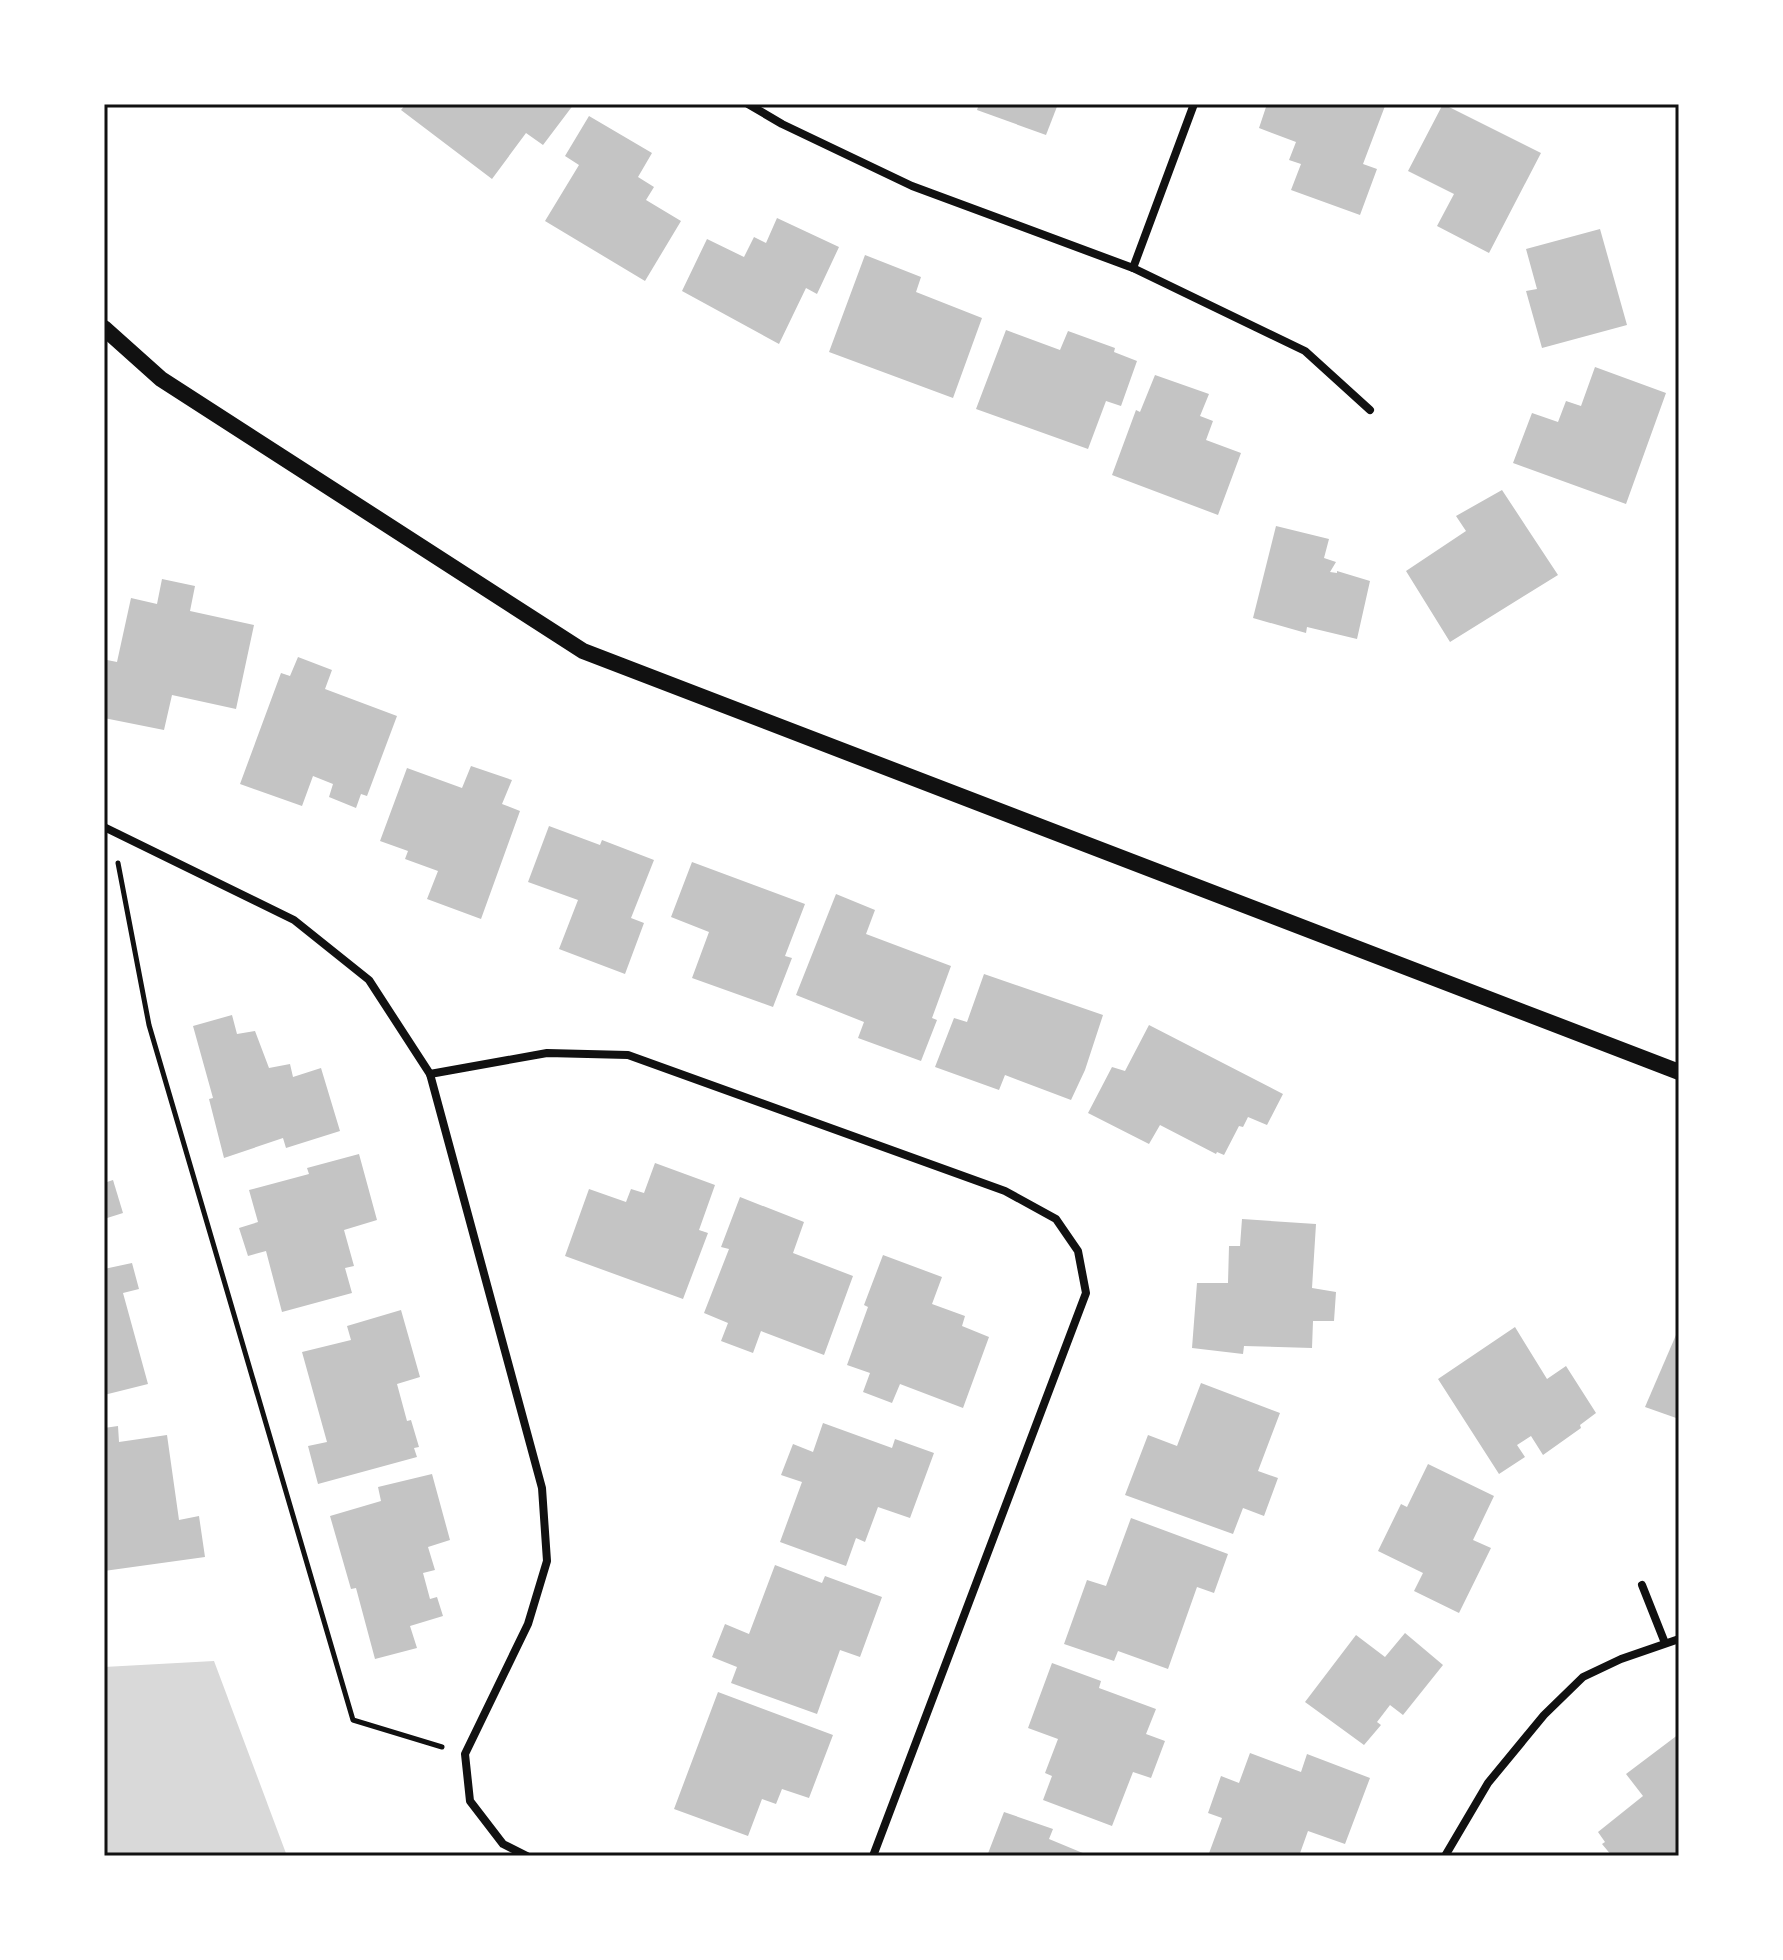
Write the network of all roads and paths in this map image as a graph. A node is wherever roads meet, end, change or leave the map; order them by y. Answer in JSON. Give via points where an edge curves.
{"nodes":[{"id":1,"x":748,"y":104,"type":"edge"},
{"id":2,"x":1194,"y":104,"type":"edge"},
{"id":3,"x":1133,"y":268,"type":"junction"},
{"id":4,"x":104,"y":328,"type":"edge"},
{"id":5,"x":1370,"y":410,"type":"dead end"},
{"id":6,"x":108,"y":829,"type":"edge"},
{"id":7,"x":1679,"y":1072,"type":"edge"},
{"id":8,"x":430,"y":1074,"type":"junction"},
{"id":9,"x":1642,"y":1585,"type":"dead end"},
{"id":10,"x":1679,"y":1639,"type":"edge"},
{"id":11,"x":1665,"y":1643,"type":"junction"},
{"id":12,"x":465,"y":1754,"type":"junction"},
{"id":13,"x":527,"y":1856,"type":"edge"},
{"id":14,"x":873,"y":1856,"type":"edge"},
{"id":15,"x":1445,"y":1856,"type":"edge"}],
"edges":[{"from":1,"to":3,"type":"street","via":[[912,186]]},
{"from":2,"to":3,"type":"street"},
{"from":3,"to":5,"type":"street","via":[[1305,351]]},
{"from":4,"to":7,"type":"main road","via":[[161,379],[583,651]]},
{"from":6,"to":8,"type":"street","via":[[294,920],[369,980]]},
{"from":6,"to":12,"type":"path","via":[[149,1025],[353,1720]]},
{"from":8,"to":12,"type":"street","via":[[542,1488],[547,1561],[528,1624]]},
{"from":8,"to":14,"type":"street","via":[[547,1053],[628,1055],[1005,1191],[1056,1219],[1078,1251],[1086,1293]]},
{"from":9,"to":11,"type":"street"},
{"from":10,"to":11,"type":"street"},
{"from":11,"to":15,"type":"street","via":[[1583,1677],[1488,1783]]},
{"from":12,"to":13,"type":"street","via":[[470,1801],[503,1844]]}]}
